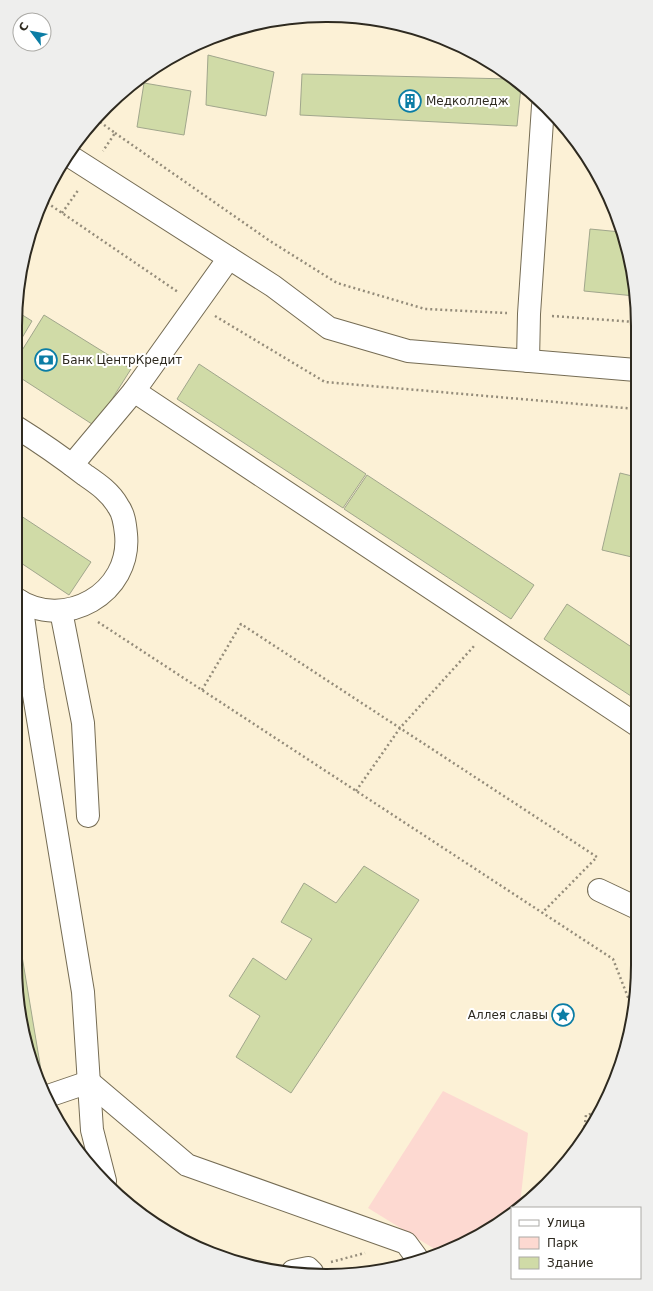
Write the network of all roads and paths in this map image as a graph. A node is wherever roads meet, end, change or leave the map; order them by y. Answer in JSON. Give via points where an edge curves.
{"nodes":[{"id":1,"x":543,"y":112,"type":"edge"},
{"id":2,"x":115,"y":133,"type":"dead end"},
{"id":3,"x":72,"y":158,"type":"edge"},
{"id":4,"x":229,"y":258,"type":"junction"},
{"id":5,"x":529,"y":314,"type":"junction"},
{"id":6,"x":631,"y":322,"type":"edge"},
{"id":7,"x":528,"y":361,"type":"junction"},
{"id":8,"x":631,"y":370,"type":"edge"},
{"id":9,"x":134,"y":391,"type":"junction"},
{"id":10,"x":22,"y":431,"type":"edge"},
{"id":11,"x":72,"y":465,"type":"junction"},
{"id":12,"x":22,"y":604,"type":"edge"},
{"id":13,"x":69,"y":610,"type":"junction"},
{"id":14,"x":491,"y":628,"type":"junction"},
{"id":15,"x":22,"y":629,"type":"edge"},
{"id":16,"x":202,"y":690,"type":"junction"},
{"id":17,"x":631,"y":721,"type":"edge"},
{"id":18,"x":400,"y":728,"type":"junction"},
{"id":19,"x":356,"y":791,"type":"junction"},
{"id":20,"x":88,"y":816,"type":"dead end"},
{"id":21,"x":599,"y":890,"type":"dead end"},
{"id":22,"x":631,"y":905,"type":"edge"},
{"id":23,"x":542,"y":913,"type":"junction"},
{"id":24,"x":629,"y":999,"type":"edge"},
{"id":25,"x":89,"y":1082,"type":"junction"},
{"id":26,"x":51,"y":1095,"type":"edge"},
{"id":27,"x":592,"y":1114,"type":"edge"},
{"id":28,"x":585,"y":1126,"type":"edge"},
{"id":29,"x":101,"y":1169,"type":"edge"},
{"id":30,"x":368,"y":1253,"type":"dead end"},
{"id":31,"x":415,"y":1256,"type":"edge"},
{"id":32,"x":311,"y":1268,"type":"edge"}],
"edges":[{"from":1,"to":5,"type":"street"},
{"from":2,"to":5,"type":"path","via":[[270,241],[337,283],[425,309]]},
{"from":3,"to":4,"type":"street"},
{"from":4,"to":7,"type":"street","via":[[273,286],[329,328],[408,351]]},
{"from":4,"to":9,"type":"street"},
{"from":5,"to":6,"type":"path"},
{"from":5,"to":7,"type":"street"},
{"from":7,"to":8,"type":"street"},
{"from":9,"to":11,"type":"street"},
{"from":9,"to":14,"type":"street"},
{"from":10,"to":11,"type":"street"},
{"from":11,"to":13,"type":"street","via":[[109,493],[119,506],[125,522],[127,546],[121,570],[100,596]]},
{"from":12,"to":13,"type":"street","via":[[44,611]]},
{"from":13,"to":16,"type":"path"},
{"from":13,"to":20,"type":"street","via":[[83,723]]},
{"from":14,"to":17,"type":"street"},
{"from":14,"to":18,"type":"path"},
{"from":15,"to":25,"type":"street","via":[[83,992]]},
{"from":16,"to":18,"type":"path","via":[[241,624]]},
{"from":16,"to":19,"type":"path"},
{"from":18,"to":19,"type":"path"},
{"from":18,"to":23,"type":"path","via":[[597,857]]},
{"from":19,"to":23,"type":"path"},
{"from":21,"to":22,"type":"street"},
{"from":23,"to":24,"type":"path","via":[[613,959]]},
{"from":25,"to":26,"type":"street"},
{"from":25,"to":29,"type":"street","via":[[92,1130]]},
{"from":25,"to":31,"type":"street","via":[[187,1166],[406,1243]]},
{"from":27,"to":28,"type":"path","via":[[586,1115]]},
{"from":30,"to":32,"type":"path"}]}
